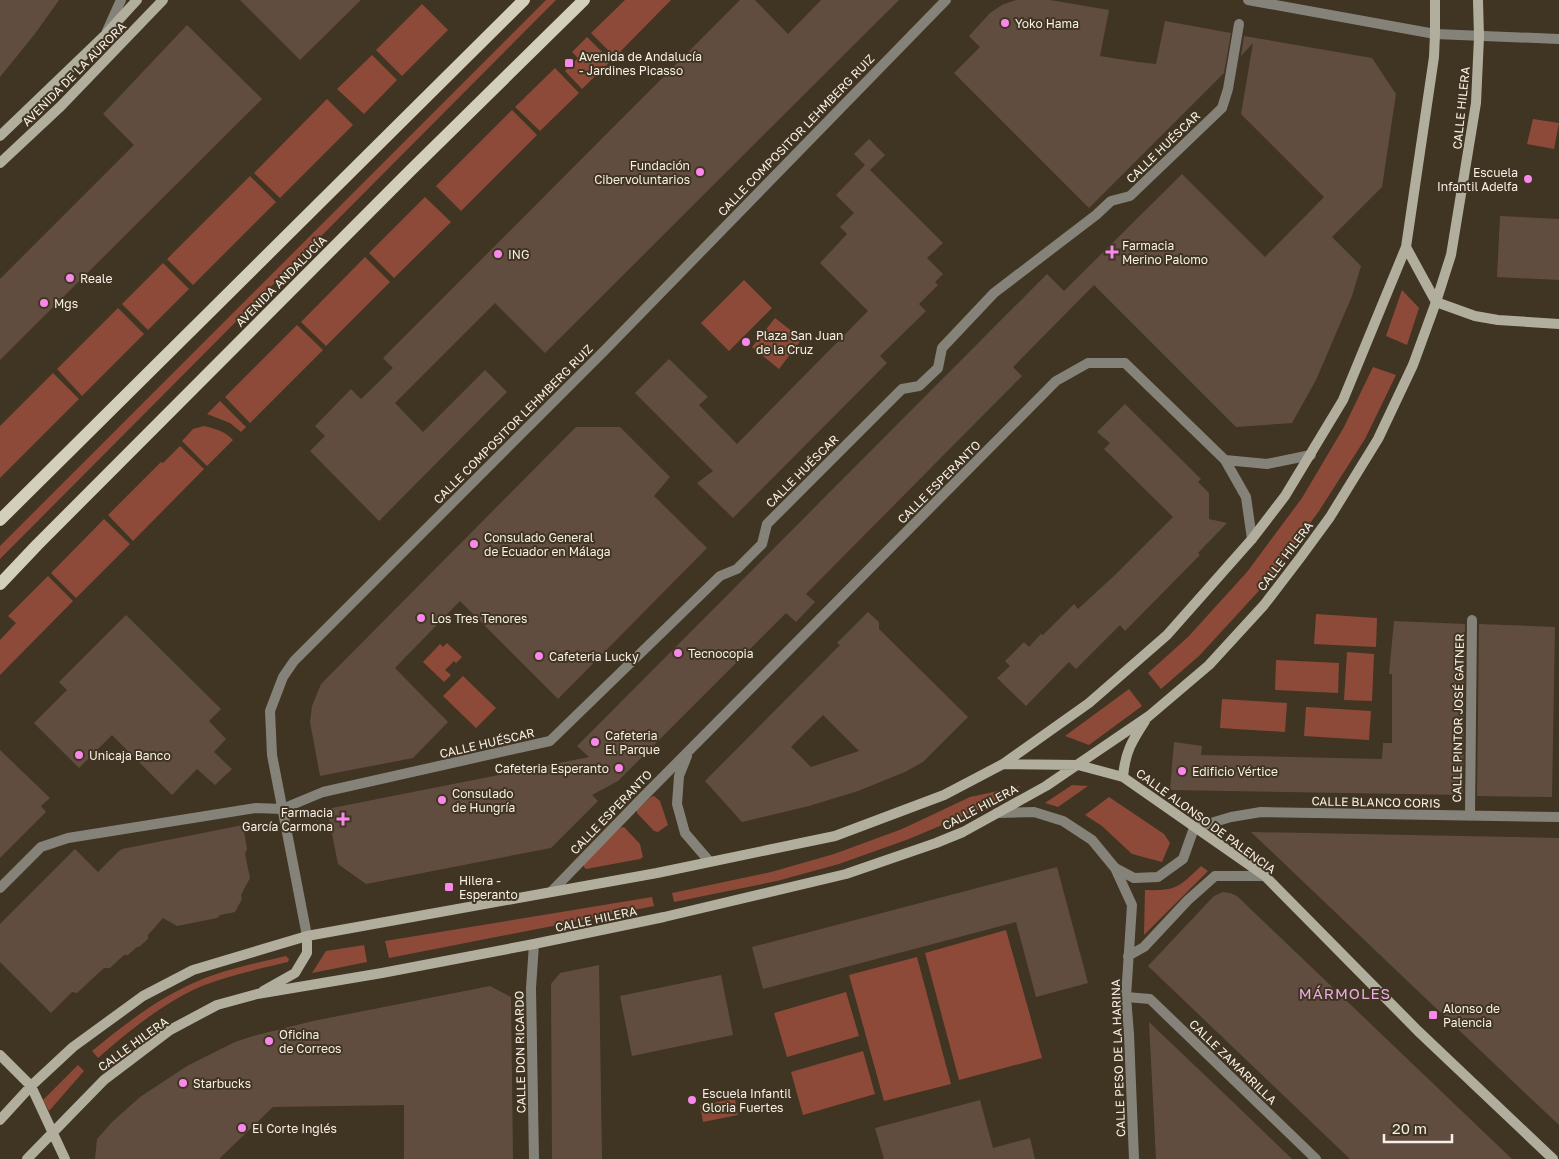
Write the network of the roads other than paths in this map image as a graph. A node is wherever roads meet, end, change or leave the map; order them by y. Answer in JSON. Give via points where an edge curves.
{"nodes":[{"id":1,"x":121,"y":0,"type":"edge"},
{"id":2,"x":137,"y":0,"type":"edge"},
{"id":3,"x":164,"y":0,"type":"edge"},
{"id":4,"x":524,"y":0,"type":"edge"},
{"id":5,"x":584,"y":0,"type":"edge"},
{"id":6,"x":946,"y":0,"type":"edge"},
{"id":7,"x":1248,"y":0,"type":"edge"},
{"id":8,"x":1435,"y":0,"type":"edge"},
{"id":9,"x":1478,"y":0,"type":"edge"},
{"id":10,"x":1240,"y":24,"type":"dead end"},
{"id":11,"x":1435,"y":34,"type":"junction"},
{"id":12,"x":105,"y":35,"type":"junction"},
{"id":13,"x":1479,"y":37,"type":"junction"},
{"id":14,"x":1559,"y":39,"type":"edge"},
{"id":15,"x":0,"y":136,"type":"edge"},
{"id":16,"x":0,"y":163,"type":"edge"},
{"id":17,"x":1406,"y":247,"type":"junction"},
{"id":18,"x":1436,"y":302,"type":"junction"},
{"id":19,"x":1559,"y":324,"type":"edge"},
{"id":20,"x":1311,"y":454,"type":"junction"},
{"id":21,"x":1225,"y":460,"type":"junction"},
{"id":22,"x":0,"y":520,"type":"edge"},
{"id":23,"x":1252,"y":539,"type":"junction"},
{"id":24,"x":0,"y":584,"type":"edge"},
{"id":25,"x":1472,"y":620,"type":"dead end"},
{"id":26,"x":1149,"y":716,"type":"junction"},
{"id":27,"x":689,"y":751,"type":"junction"},
{"id":28,"x":1003,"y":764,"type":"junction"},
{"id":29,"x":1078,"y":765,"type":"junction"},
{"id":30,"x":1123,"y":777,"type":"junction"},
{"id":31,"x":282,"y":809,"type":"junction"},
{"id":32,"x":997,"y":814,"type":"junction"},
{"id":33,"x":1470,"y":816,"type":"junction"},
{"id":34,"x":1559,"y":817,"type":"edge"},
{"id":35,"x":1194,"y":828,"type":"junction"},
{"id":36,"x":709,"y":861,"type":"junction"},
{"id":37,"x":1115,"y":868,"type":"junction"},
{"id":38,"x":1264,"y":876,"type":"junction"},
{"id":39,"x":0,"y":888,"type":"edge"},
{"id":40,"x":551,"y":892,"type":"junction"},
{"id":41,"x":307,"y":936,"type":"junction"},
{"id":42,"x":534,"y":944,"type":"junction"},
{"id":43,"x":1128,"y":956,"type":"junction"},
{"id":44,"x":257,"y":994,"type":"junction"},
{"id":45,"x":1126,"y":997,"type":"junction"},
{"id":46,"x":0,"y":1055,"type":"edge"},
{"id":47,"x":31,"y":1086,"type":"junction"},
{"id":48,"x":0,"y":1120,"type":"edge"},
{"id":49,"x":52,"y":1132,"type":"junction"},
{"id":50,"x":27,"y":1159,"type":"edge"},
{"id":51,"x":65,"y":1159,"type":"edge"},
{"id":52,"x":534,"y":1159,"type":"edge"},
{"id":53,"x":1134,"y":1159,"type":"edge"},
{"id":54,"x":1316,"y":1159,"type":"edge"},
{"id":55,"x":1553,"y":1159,"type":"edge"}],
"edges":[{"from":1,"to":12,"type":"street"},
{"from":2,"to":12,"type":"main road","name":"AVENIDA DE LA AURORA"},
{"from":3,"to":16,"type":"main road","name":"AVENIDA DE LA AURORA","via":[[61,106]]},
{"from":4,"to":22,"type":"main road"},
{"from":5,"to":24,"type":"main road","name":"AVENIDA ANDALUCÍA"},
{"from":6,"to":31,"type":"street","name":"CALLE COMPOSITOR LEHMBERG RUIZ","via":[[606,349],[294,661],[283,677],[270,711],[272,755]]},
{"from":7,"to":11,"type":"street"},
{"from":8,"to":11,"type":"main road"},
{"from":9,"to":13,"type":"main road","name":"CALLE HILERA"},
{"from":10,"to":31,"type":"street","name":"CALLE HUÉSCAR","via":[[1222,108],[1130,196],[1111,200],[994,293],[942,348],[938,368],[919,386],[902,389],[767,524],[762,544],[737,569],[720,576],[550,741],[323,792]]},
{"from":11,"to":13,"type":"street"},
{"from":11,"to":17,"type":"main road"},
{"from":12,"to":15,"type":"main road","name":"AVENIDA DE LA AURORA"},
{"from":13,"to":14,"type":"street"},
{"from":13,"to":18,"type":"main road","name":"CALLE HILERA","via":[[1471,138],[1451,255]]},
{"from":17,"to":18,"type":"main road"},
{"from":17,"to":20,"type":"main road","via":[[1343,400]]},
{"from":18,"to":19,"type":"main road","via":[[1475,316]]},
{"from":18,"to":26,"type":"main road","name":"CALLE HILERA","via":[[1378,440],[1330,517],[1264,605],[1209,665]]},
{"from":20,"to":21,"type":"street","via":[[1267,464]]},
{"from":20,"to":23,"type":"main road","via":[[1285,496]]},
{"from":21,"to":23,"type":"street","name":"CALLE ESPERANTO","via":[[1246,497]]},
{"from":21,"to":27,"type":"street","name":"CALLE ESPERANTO","via":[[1125,363],[1088,363],[1056,381]]},
{"from":23,"to":28,"type":"main road","via":[[1168,635],[1089,703]]},
{"from":25,"to":33,"type":"street","name":"CALLE PINTOR JOSÉ GATNER"},
{"from":26,"to":29,"type":"main road","name":"CALLE HILERA"},
{"from":26,"to":30,"type":"main road","name":"CALLE ALONSO DE PALENCIA","via":[[1124,759]]},
{"from":27,"to":36,"type":"street","name":"CALLE ESPERANTO","via":[[679,776],[677,804],[685,833]]},
{"from":27,"to":40,"type":"street","name":"CALLE ESPERANTO"},
{"from":28,"to":29,"type":"main road","name":"CALLE ALONSO DE PALENCIA"},
{"from":28,"to":36,"type":"main road","via":[[944,795],[835,836]]},
{"from":29,"to":30,"type":"main road","name":"CALLE ALONSO DE PALENCIA"},
{"from":29,"to":32,"type":"main road","name":"CALLE HILERA"},
{"from":30,"to":35,"type":"main road","name":"CALLE ALONSO DE PALENCIA"},
{"from":31,"to":39,"type":"street","via":[[256,808],[68,838],[41,847]]},
{"from":31,"to":41,"type":"street","name":"CALLE COMPOSITOR LEHMBERG RUIZ"},
{"from":32,"to":37,"type":"street","name":"CALLE PESO DE LA HARINA","via":[[1034,812],[1063,821],[1092,840]]},
{"from":32,"to":42,"type":"main road","name":"CALLE HILERA","via":[[936,844],[846,874],[664,918]]},
{"from":33,"to":34,"type":"street","name":"CALLE BLANCO CORIS"},
{"from":33,"to":35,"type":"street","name":"CALLE BLANCO CORIS","via":[[1261,812]]},
{"from":35,"to":37,"type":"street","via":[[1183,859],[1158,877],[1134,878]]},
{"from":35,"to":38,"type":"main road","name":"CALLE ALONSO DE PALENCIA"},
{"from":36,"to":40,"type":"main road"},
{"from":37,"to":43,"type":"street","name":"CALLE PESO DE LA HARINA","via":[[1132,905]]},
{"from":38,"to":43,"type":"street","via":[[1215,876],[1144,947]]},
{"from":38,"to":55,"type":"main road","name":"CALLE ALONSO DE PALENCIA","via":[[1418,1031]]},
{"from":40,"to":41,"type":"main road"},
{"from":41,"to":44,"type":"main road","via":[[307,953],[295,973]]},
{"from":41,"to":47,"type":"main road","via":[[193,970],[143,996],[73,1046]]},
{"from":42,"to":44,"type":"main road","name":"CALLE HILERA"},
{"from":42,"to":52,"type":"street","name":"CALLE DON RICARDO","via":[[531,988]]},
{"from":43,"to":45,"type":"street","name":"CALLE PESO DE LA HARINA"},
{"from":44,"to":49,"type":"main road","name":"CALLE HILERA","via":[[217,1005],[170,1030],[104,1080]]},
{"from":45,"to":53,"type":"street","name":"CALLE PESO DE LA HARINA"},
{"from":45,"to":54,"type":"street","name":"CALLE ZAMARRILLA","via":[[1150,999]]},
{"from":46,"to":47,"type":"main road"},
{"from":47,"to":48,"type":"main road"},
{"from":47,"to":49,"type":"main road"},
{"from":49,"to":50,"type":"main road","name":"CALLE HILERA"},
{"from":49,"to":51,"type":"main road"}]}
